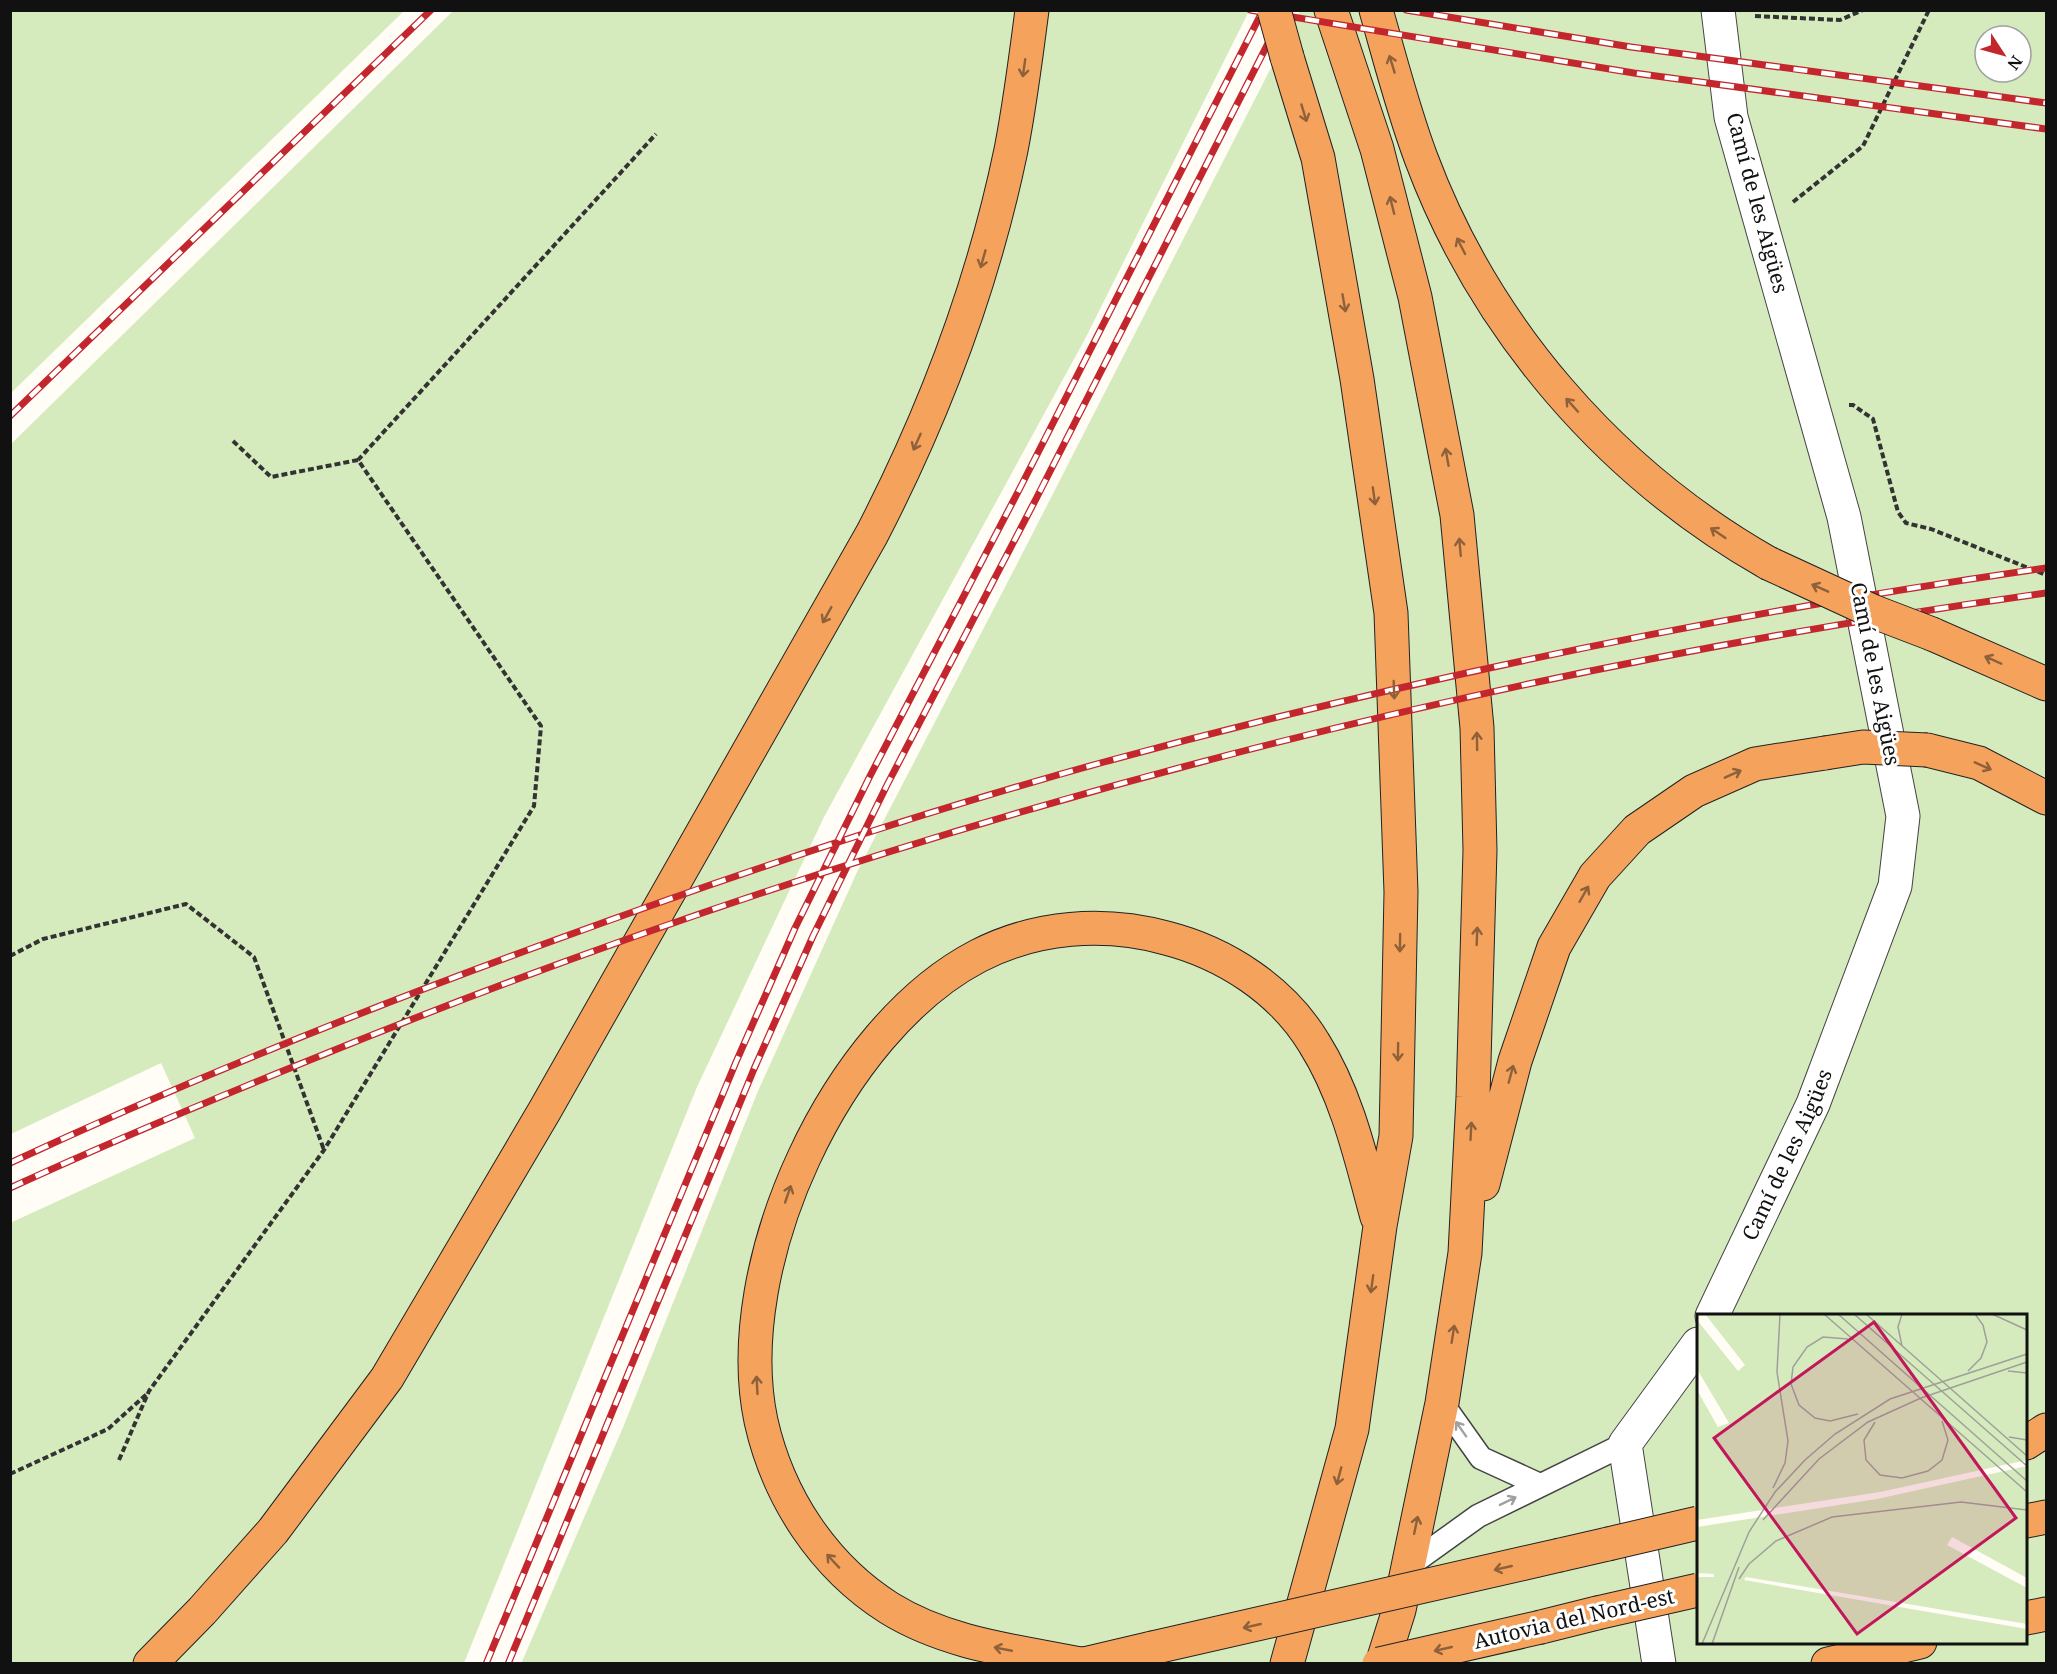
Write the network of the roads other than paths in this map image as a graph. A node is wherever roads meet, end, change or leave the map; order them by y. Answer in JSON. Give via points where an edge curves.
{"nodes":[{"id":1,"x":1032,"y":10,"type":"edge"},
{"id":2,"x":1274,"y":10,"type":"edge"},
{"id":3,"x":1376,"y":10,"type":"edge"},
{"id":4,"x":1331,"y":11,"type":"edge"},
{"id":5,"x":1718,"y":12,"type":"edge"},
{"id":6,"x":2046,"y":684,"type":"edge"},
{"id":7,"x":2046,"y":798,"type":"edge"},
{"id":8,"x":1380,"y":1226,"type":"junction"},
{"id":9,"x":1465,"y":1253,"type":"junction"},
{"id":10,"x":1713,"y":1314,"type":"edge"},
{"id":11,"x":1697,"y":1345,"type":"edge"},
{"id":12,"x":1442,"y":1403,"type":"junction"},
{"id":13,"x":2046,"y":1430,"type":"edge"},
{"id":14,"x":2046,"y":1442,"type":"edge"},
{"id":15,"x":1625,"y":1444,"type":"junction"},
{"id":16,"x":2027,"y":1444,"type":"edge"},
{"id":17,"x":2027,"y":1445,"type":"edge"},
{"id":18,"x":1540,"y":1485,"type":"junction"},
{"id":19,"x":2046,"y":1517,"type":"edge"},
{"id":20,"x":2027,"y":1521,"type":"edge"},
{"id":21,"x":1697,"y":1523,"type":"edge"},
{"id":22,"x":1407,"y":1568,"type":"junction"},
{"id":23,"x":1697,"y":1590,"type":"edge"},
{"id":24,"x":2046,"y":1614,"type":"edge"},
{"id":25,"x":2027,"y":1618,"type":"edge"},
{"id":26,"x":1912,"y":1644,"type":"edge"},
{"id":27,"x":150,"y":1664,"type":"edge"},
{"id":28,"x":1082,"y":1664,"type":"edge"},
{"id":29,"x":1287,"y":1664,"type":"edge"},
{"id":30,"x":1380,"y":1664,"type":"edge"},
{"id":31,"x":1659,"y":1664,"type":"edge"},
{"id":32,"x":1828,"y":1664,"type":"edge"}],
"edges":[{"from":1,"to":27,"type":"highway","one_way":true,"via":[[1011,150],[970,303],[928,417],[872,534],[557,1090],[387,1378],[273,1531]]},
{"from":2,"to":8,"type":"highway","one_way":true,"bridge":true,"via":[[1318,158],[1357,379],[1391,613],[1401,892],[1396,1136]]},
{"from":6,"to":3,"type":"highway","one_way":true,"bridge":true,"via":[[1768,563],[1699,520],[1600,436],[1532,358],[1476,275],[1446,218],[1420,157]]},
{"from":9,"to":4,"type":"highway","one_way":true,"via":[[1480,850],[1477,728],[1457,515],[1415,297],[1377,150]]},
{"from":5,"to":10,"type":"street","name":"Camí de les Aigües","via":[[1731,117],[1844,517],[1903,816],[1895,886],[1817,1093]]},
{"from":9,"to":7,"type":"highway","one_way":true,"bridge":true,"via":[[1515,1061],[1554,947],[1595,876],[1636,830],[1694,791],[1755,764],[1863,747],[1928,750],[1979,763]]},
{"from":28,"to":8,"type":"highway","one_way":true,"via":[[968,1642],[892,1609],[856,1583],[825,1552],[783,1485],[761,1420],[756,1336],[760,1304],[773,1239],[794,1177],[842,1088],[877,1041],[916,1001],[979,956],[1020,940],[1064,930],[1104,928],[1150,934],[1195,947],[1236,967],[1271,992],[1299,1022],[1321,1053],[1341,1096]]},
{"from":8,"to":29,"type":"highway","one_way":true,"via":[[1352,1429]]},
{"from":12,"to":9,"type":"highway","one_way":true},
{"from":11,"to":15,"type":"street"},
{"from":18,"to":12,"type":"lane","one_way":true,"via":[[1481,1458]]},
{"from":22,"to":12,"type":"highway","one_way":true},
{"from":13,"to":16,"type":"highway"},
{"from":14,"to":17,"type":"highway"},
{"from":15,"to":18,"type":"lane"},
{"from":15,"to":31,"type":"street"},
{"from":22,"to":18,"type":"lane","one_way":true,"via":[[1478,1516]]},
{"from":19,"to":20,"type":"highway"},
{"from":21,"to":28,"type":"highway","one_way":true,"bridge":true},
{"from":22,"to":30,"type":"highway","via":[[1399,1610]]},
{"from":23,"to":30,"type":"highway","name":"Autovia del Nord-est","one_way":true,"bridge":true},
{"from":24,"to":25,"type":"highway"},
{"from":26,"to":32,"type":"highway"}]}
